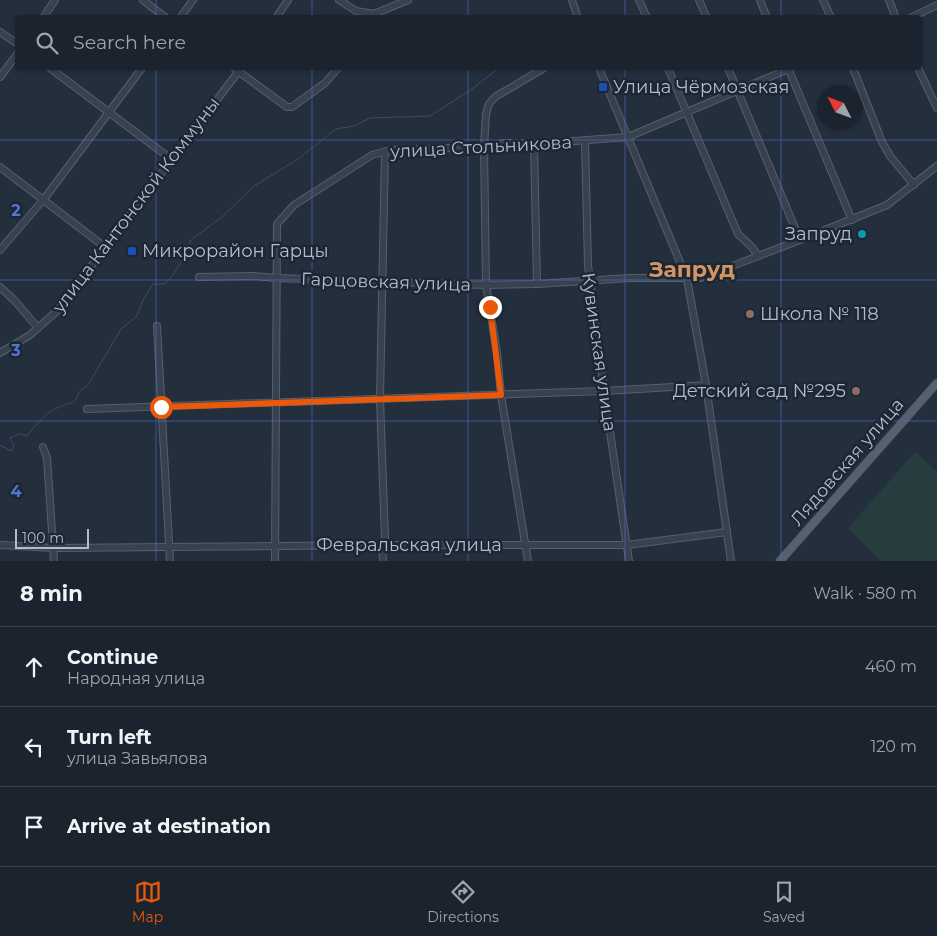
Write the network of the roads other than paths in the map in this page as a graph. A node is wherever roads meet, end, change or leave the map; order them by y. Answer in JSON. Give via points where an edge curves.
{"nodes":[{"id":1,"x":55,"y":0,"type":"edge"},
{"id":2,"x":143,"y":0,"type":"edge"},
{"id":3,"x":193,"y":0,"type":"edge"},
{"id":4,"x":288,"y":0,"type":"edge"},
{"id":5,"x":339,"y":0,"type":"edge"},
{"id":6,"x":408,"y":0,"type":"edge"},
{"id":7,"x":572,"y":0,"type":"edge"},
{"id":8,"x":639,"y":0,"type":"edge"},
{"id":9,"x":699,"y":0,"type":"edge"},
{"id":10,"x":760,"y":0,"type":"edge"},
{"id":11,"x":824,"y":0,"type":"edge"},
{"id":12,"x":889,"y":0,"type":"edge"},
{"id":13,"x":937,"y":5,"type":"edge"},
{"id":14,"x":45,"y":15,"type":"edge"},
{"id":15,"x":162,"y":15,"type":"edge"},
{"id":16,"x":182,"y":15,"type":"edge"},
{"id":17,"x":278,"y":15,"type":"edge"},
{"id":18,"x":370,"y":15,"type":"edge"},
{"id":19,"x":376,"y":15,"type":"edge"},
{"id":20,"x":577,"y":15,"type":"edge"},
{"id":21,"x":645,"y":15,"type":"edge"},
{"id":22,"x":705,"y":15,"type":"edge"},
{"id":23,"x":766,"y":15,"type":"edge"},
{"id":24,"x":830,"y":15,"type":"edge"},
{"id":25,"x":895,"y":15,"type":"edge"},
{"id":26,"x":916,"y":15,"type":"edge"},
{"id":27,"x":0,"y":32,"type":"edge"},
{"id":28,"x":15,"y":42,"type":"edge"},
{"id":29,"x":15,"y":57,"type":"edge"},
{"id":30,"x":53,"y":70,"type":"edge"},
{"id":31,"x":140,"y":70,"type":"edge"},
{"id":32,"x":237,"y":70,"type":"edge"},
{"id":33,"x":239,"y":70,"type":"edge"},
{"id":34,"x":336,"y":70,"type":"edge"},
{"id":35,"x":541,"y":70,"type":"edge"},
{"id":36,"x":599,"y":70,"type":"edge"},
{"id":37,"x":669,"y":70,"type":"edge"},
{"id":38,"x":729,"y":70,"type":"edge"},
{"id":39,"x":784,"y":70,"type":"edge"},
{"id":40,"x":790,"y":70,"type":"edge"},
{"id":41,"x":854,"y":70,"type":"edge"},
{"id":42,"x":919,"y":70,"type":"edge"},
{"id":43,"x":0,"y":77,"type":"edge"},
{"id":44,"x":737,"y":90,"type":"junction"},
{"id":45,"x":937,"y":108,"type":"edge"},
{"id":46,"x":686,"y":111,"type":"junction"},
{"id":47,"x":109,"y":112,"type":"junction"},
{"id":48,"x":628,"y":137,"type":"junction"},
{"id":49,"x":585,"y":141,"type":"junction"},
{"id":50,"x":534,"y":144,"type":"junction"},
{"id":51,"x":484,"y":147,"type":"junction"},
{"id":52,"x":385,"y":152,"type":"junction"},
{"id":53,"x":171,"y":159,"type":"junction"},
{"id":54,"x":937,"y":166,"type":"edge"},
{"id":55,"x":0,"y":167,"type":"edge"},
{"id":56,"x":914,"y":185,"type":"junction"},
{"id":57,"x":44,"y":199,"type":"junction"},
{"id":58,"x":852,"y":220,"type":"junction"},
{"id":59,"x":800,"y":240,"type":"junction"},
{"id":60,"x":105,"y":247,"type":"junction"},
{"id":61,"x":0,"y":250,"type":"edge"},
{"id":62,"x":758,"y":256,"type":"junction"},
{"id":63,"x":199,"y":277,"type":"dead end"},
{"id":64,"x":276,"y":278,"type":"junction"},
{"id":65,"x":687,"y":279,"type":"junction"},
{"id":66,"x":590,"y":281,"type":"junction"},
{"id":67,"x":382,"y":282,"type":"junction"},
{"id":68,"x":486,"y":284,"type":"junction"},
{"id":69,"x":537,"y":284,"type":"junction"},
{"id":70,"x":0,"y":287,"type":"edge"},
{"id":71,"x":157,"y":326,"type":"dead end"},
{"id":72,"x":38,"y":328,"type":"junction"},
{"id":73,"x":0,"y":353,"type":"edge"},
{"id":74,"x":937,"y":383,"type":"edge"},
{"id":75,"x":706,"y":385,"type":"junction"},
{"id":76,"x":604,"y":391,"type":"junction"},
{"id":77,"x":501,"y":395,"type":"junction"},
{"id":78,"x":380,"y":400,"type":"junction"},
{"id":79,"x":276,"y":404,"type":"junction"},
{"id":80,"x":161,"y":407,"type":"junction"},
{"id":81,"x":87,"y":409,"type":"dead end"},
{"id":82,"x":43,"y":447,"type":"dead end"},
{"id":83,"x":727,"y":532,"type":"junction"},
{"id":84,"x":0,"y":545,"type":"edge"},
{"id":85,"x":382,"y":545,"type":"junction"},
{"id":86,"x":526,"y":545,"type":"junction"},
{"id":87,"x":276,"y":546,"type":"junction"},
{"id":88,"x":626,"y":546,"type":"junction"},
{"id":89,"x":170,"y":547,"type":"junction"},
{"id":90,"x":53,"y":548,"type":"junction"},
{"id":91,"x":54,"y":561,"type":"edge"},
{"id":92,"x":170,"y":561,"type":"edge"},
{"id":93,"x":275,"y":561,"type":"edge"},
{"id":94,"x":383,"y":561,"type":"edge"},
{"id":95,"x":528,"y":561,"type":"edge"},
{"id":96,"x":629,"y":561,"type":"edge"},
{"id":97,"x":731,"y":561,"type":"edge"},
{"id":98,"x":780,"y":561,"type":"edge"}],
"edges":[{"from":1,"to":14,"type":"street"},
{"from":2,"to":15,"type":"street"},
{"from":3,"to":16,"type":"street"},
{"from":4,"to":17,"type":"street"},
{"from":5,"to":18,"type":"street","via":[[356,12]]},
{"from":6,"to":19,"type":"street"},
{"from":7,"to":20,"type":"street"},
{"from":8,"to":21,"type":"street"},
{"from":9,"to":22,"type":"street"},
{"from":10,"to":23,"type":"street"},
{"from":11,"to":24,"type":"street"},
{"from":12,"to":25,"type":"street"},
{"from":13,"to":26,"type":"street"},
{"from":27,"to":28,"type":"street"},
{"from":29,"to":43,"type":"street"},
{"from":30,"to":47,"type":"street"},
{"from":31,"to":47,"type":"street"},
{"from":32,"to":53,"type":"street","name":"улица Кантонской Коммуны"},
{"from":33,"to":34,"type":"street","via":[[292,107],[325,83]]},
{"from":35,"to":51,"type":"street","via":[[489,104]]},
{"from":36,"to":48,"type":"street"},
{"from":37,"to":46,"type":"street"},
{"from":38,"to":44,"type":"street"},
{"from":39,"to":44,"type":"street","name":"улица Стольникова"},
{"from":40,"to":58,"type":"street"},
{"from":41,"to":56,"type":"street","via":[[882,142]]},
{"from":42,"to":45,"type":"street"},
{"from":44,"to":46,"type":"street","name":"улица Стольникова"},
{"from":44,"to":59,"type":"street"},
{"from":46,"to":48,"type":"street","name":"улица Стольникова"},
{"from":46,"to":62,"type":"street","via":[[738,234]]},
{"from":47,"to":53,"type":"street"},
{"from":47,"to":57,"type":"street"},
{"from":48,"to":49,"type":"street","name":"улица Стольникова"},
{"from":48,"to":65,"type":"street"},
{"from":49,"to":50,"type":"street","name":"улица Стольникова"},
{"from":49,"to":66,"type":"street","name":"Кувинская улица"},
{"from":50,"to":51,"type":"street","name":"улица Стольникова","via":[[505,143]]},
{"from":50,"to":69,"type":"street"},
{"from":51,"to":52,"type":"street","name":"улица Стольникова"},
{"from":51,"to":68,"type":"street"},
{"from":52,"to":64,"type":"street","name":"улица Стольникова","via":[[340,174],[294,205],[277,224]]},
{"from":52,"to":67,"type":"street"},
{"from":53,"to":60,"type":"street","name":"улица Кантонской Коммуны"},
{"from":54,"to":56,"type":"street","name":"Гарцовская улица"},
{"from":55,"to":57,"type":"street"},
{"from":56,"to":58,"type":"street","name":"Гарцовская улица","via":[[887,205]]},
{"from":57,"to":60,"type":"street"},
{"from":57,"to":61,"type":"street"},
{"from":58,"to":59,"type":"street","name":"Гарцовская улица"},
{"from":59,"to":62,"type":"street","name":"Гарцовская улица"},
{"from":60,"to":72,"type":"street","name":"улица Кантонской Коммуны","via":[[58,310]]},
{"from":62,"to":65,"type":"street","name":"Гарцовская улица","via":[[701,278]]},
{"from":63,"to":64,"type":"street","name":"Гарцовская улица"},
{"from":64,"to":67,"type":"street","name":"Гарцовская улица"},
{"from":64,"to":79,"type":"street","name":"улица Стольникова"},
{"from":65,"to":66,"type":"street","name":"Гарцовская улица"},
{"from":65,"to":75,"type":"street"},
{"from":66,"to":69,"type":"street","name":"Гарцовская улица"},
{"from":66,"to":76,"type":"street","name":"Кувинская улица"},
{"from":67,"to":68,"type":"street","name":"Гарцовская улица"},
{"from":67,"to":78,"type":"street"},
{"from":68,"to":69,"type":"street","name":"Гарцовская улица"},
{"from":68,"to":77,"type":"street"},
{"from":70,"to":72,"type":"street"},
{"from":71,"to":80,"type":"street"},
{"from":72,"to":73,"type":"street","name":"улица Кантонской Коммуны"},
{"from":74,"to":98,"type":"main road","name":"Лядовская улица"},
{"from":75,"to":76,"type":"street"},
{"from":75,"to":83,"type":"street"},
{"from":76,"to":77,"type":"street"},
{"from":76,"to":88,"type":"street","name":"Кувинская улица"},
{"from":77,"to":78,"type":"street"},
{"from":77,"to":86,"type":"street"},
{"from":78,"to":79,"type":"street"},
{"from":78,"to":85,"type":"street","via":[[385,538]]},
{"from":79,"to":80,"type":"street"},
{"from":79,"to":87,"type":"street","name":"улица Стольникова"},
{"from":80,"to":81,"type":"street"},
{"from":80,"to":89,"type":"street"},
{"from":82,"to":90,"type":"street","via":[[48,458]]},
{"from":83,"to":88,"type":"street","name":"Февральская улица"},
{"from":83,"to":97,"type":"street"},
{"from":84,"to":90,"type":"street","name":"Февральская улица"},
{"from":85,"to":86,"type":"street","name":"Февральская улица"},
{"from":85,"to":87,"type":"street","name":"Февральская улица"},
{"from":85,"to":94,"type":"street"},
{"from":86,"to":88,"type":"street","name":"Февральская улица"},
{"from":86,"to":95,"type":"street"},
{"from":87,"to":89,"type":"street","name":"Февральская улица"},
{"from":87,"to":93,"type":"street","name":"улица Стольникова"},
{"from":88,"to":96,"type":"street","name":"Кувинская улица"},
{"from":89,"to":90,"type":"street","name":"Февральская улица"},
{"from":89,"to":92,"type":"street"},
{"from":90,"to":91,"type":"street"}]}
